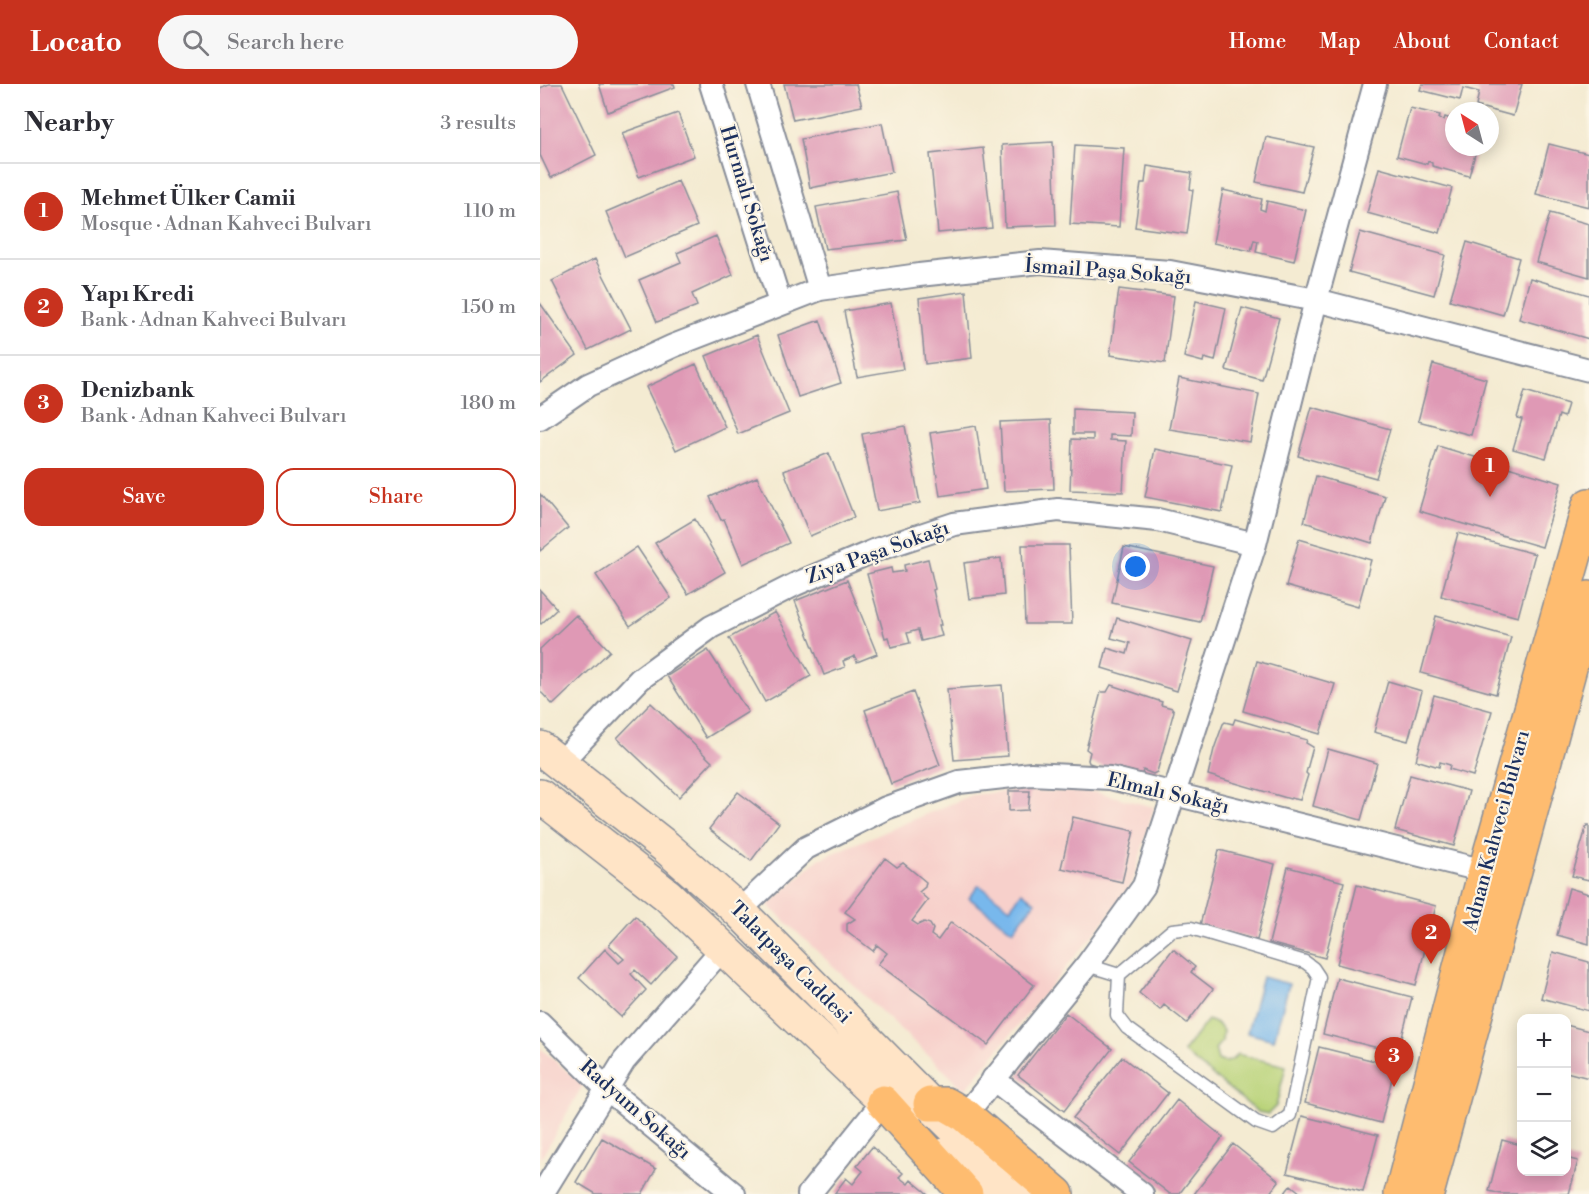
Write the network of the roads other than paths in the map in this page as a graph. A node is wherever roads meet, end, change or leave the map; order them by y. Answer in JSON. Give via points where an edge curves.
{"nodes":[{"id":1,"x":711,"y":84,"type":"edge"},
{"id":2,"x":758,"y":84,"type":"edge"},
{"id":3,"x":1375,"y":84,"type":"edge"},
{"id":4,"x":820,"y":289,"type":"junction"},
{"id":5,"x":1316,"y":300,"type":"junction"},
{"id":6,"x":780,"y":303,"type":"junction"},
{"id":7,"x":1589,"y":370,"type":"edge"},
{"id":8,"x":540,"y":418,"type":"edge"},
{"id":9,"x":1589,"y":505,"type":"edge"},
{"id":10,"x":1255,"y":544,"type":"junction"},
{"id":11,"x":1589,"y":598,"type":"edge"},
{"id":12,"x":1579,"y":670,"type":"edge"},
{"id":13,"x":550,"y":756,"type":"edge"},
{"id":14,"x":1173,"y":795,"type":"junction"},
{"id":15,"x":543,"y":806,"type":"edge"},
{"id":16,"x":1485,"y":871,"type":"junction"},
{"id":17,"x":739,"y":911,"type":"junction"},
{"id":18,"x":724,"y":947,"type":"junction"},
{"id":19,"x":1086,"y":965,"type":"junction"},
{"id":20,"x":1119,"y":975,"type":"junction"},
{"id":21,"x":540,"y":1023,"type":"edge"},
{"id":22,"x":993,"y":1079,"type":"junction"},
{"id":23,"x":606,"y":1088,"type":"junction"},
{"id":24,"x":883,"y":1102,"type":"junction"},
{"id":25,"x":930,"y":1104,"type":"junction"},
{"id":26,"x":965,"y":1115,"type":"junction"},
{"id":27,"x":542,"y":1194,"type":"edge"},
{"id":28,"x":734,"y":1194,"type":"edge"},
{"id":29,"x":809,"y":1194,"type":"edge"},
{"id":30,"x":966,"y":1194,"type":"edge"},
{"id":31,"x":991,"y":1194,"type":"edge"},
{"id":32,"x":1025,"y":1194,"type":"edge"},
{"id":33,"x":1057,"y":1194,"type":"edge"},
{"id":34,"x":1142,"y":1194,"type":"edge"},
{"id":35,"x":1401,"y":1194,"type":"edge"},
{"id":36,"x":1427,"y":1194,"type":"edge"}],
"edges":[{"from":1,"to":6,"type":"street","name":"Hurmalı Sokağı"},
{"from":2,"to":4,"type":"street"},
{"from":3,"to":5,"type":"street"},
{"from":4,"to":5,"type":"street","name":"İsmail Paşa Sokağı","via":[[1040,262],[1170,272]]},
{"from":4,"to":6,"type":"street","name":"İsmail Paşa Sokağı"},
{"from":5,"to":7,"type":"street","name":"İsmail Paşa Sokağı"},
{"from":5,"to":10,"type":"street"},
{"from":6,"to":8,"type":"street","name":"İsmail Paşa Sokağı","via":[[588,385]]},
{"from":9,"to":16,"type":"main road","name":"Adnan Kahveci Bulvarı"},
{"from":10,"to":13,"type":"street","name":"Ziya Paşa Sokağı","via":[[1158,520],[1058,510],[954,524],[876,550],[796,584],[711,627],[640,679]]},
{"from":10,"to":14,"type":"street"},
{"from":11,"to":12,"type":"main road","name":"Adnan Kahveci Bulvarı"},
{"from":12,"to":36,"type":"main road","name":"Adnan Kahveci Bulvarı"},
{"from":13,"to":17,"type":"main road","name":"Talatpaşa Caddesi","via":[[666,847]]},
{"from":14,"to":16,"type":"street","name":"Elmalı Sokağı"},
{"from":14,"to":17,"type":"street","name":"Elmalı Sokağı","via":[[1110,778],[1031,774],[959,782],[886,808],[806,848]]},
{"from":14,"to":19,"type":"street","via":[[1144,886]]},
{"from":15,"to":18,"type":"main road","name":"Talatpaşa Caddesi","via":[[667,895]]},
{"from":16,"to":35,"type":"main road","name":"Adnan Kahveci Bulvarı"},
{"from":17,"to":25,"type":"main road","name":"Talatpaşa Caddesi"},
{"from":18,"to":23,"type":"street","via":[[624,1060]]},
{"from":18,"to":24,"type":"main road","name":"Talatpaşa Caddesi"},
{"from":19,"to":20,"type":"lane"},
{"from":19,"to":22,"type":"street"},
{"from":20,"to":20,"type":"lane","via":[[1117,1015],[1127,1028],[1256,1122],[1274,1128],[1290,1115],[1319,977],[1313,968],[1305,962],[1191,928],[1172,930]]},
{"from":21,"to":23,"type":"street","name":"Radyum Sokağı"},
{"from":22,"to":26,"type":"street"},
{"from":22,"to":34,"type":"street"},
{"from":23,"to":27,"type":"street"},
{"from":23,"to":28,"type":"street","name":"Radyum Sokağı"},
{"from":24,"to":29,"type":"street"},
{"from":24,"to":30,"type":"main road"},
{"from":24,"to":31,"type":"main road","name":"Talatpaşa Caddesi"},
{"from":25,"to":26,"type":"main road","via":[[946,1104]]},
{"from":25,"to":32,"type":"main road","name":"Talatpaşa Caddesi"},
{"from":26,"to":33,"type":"main road"}]}
